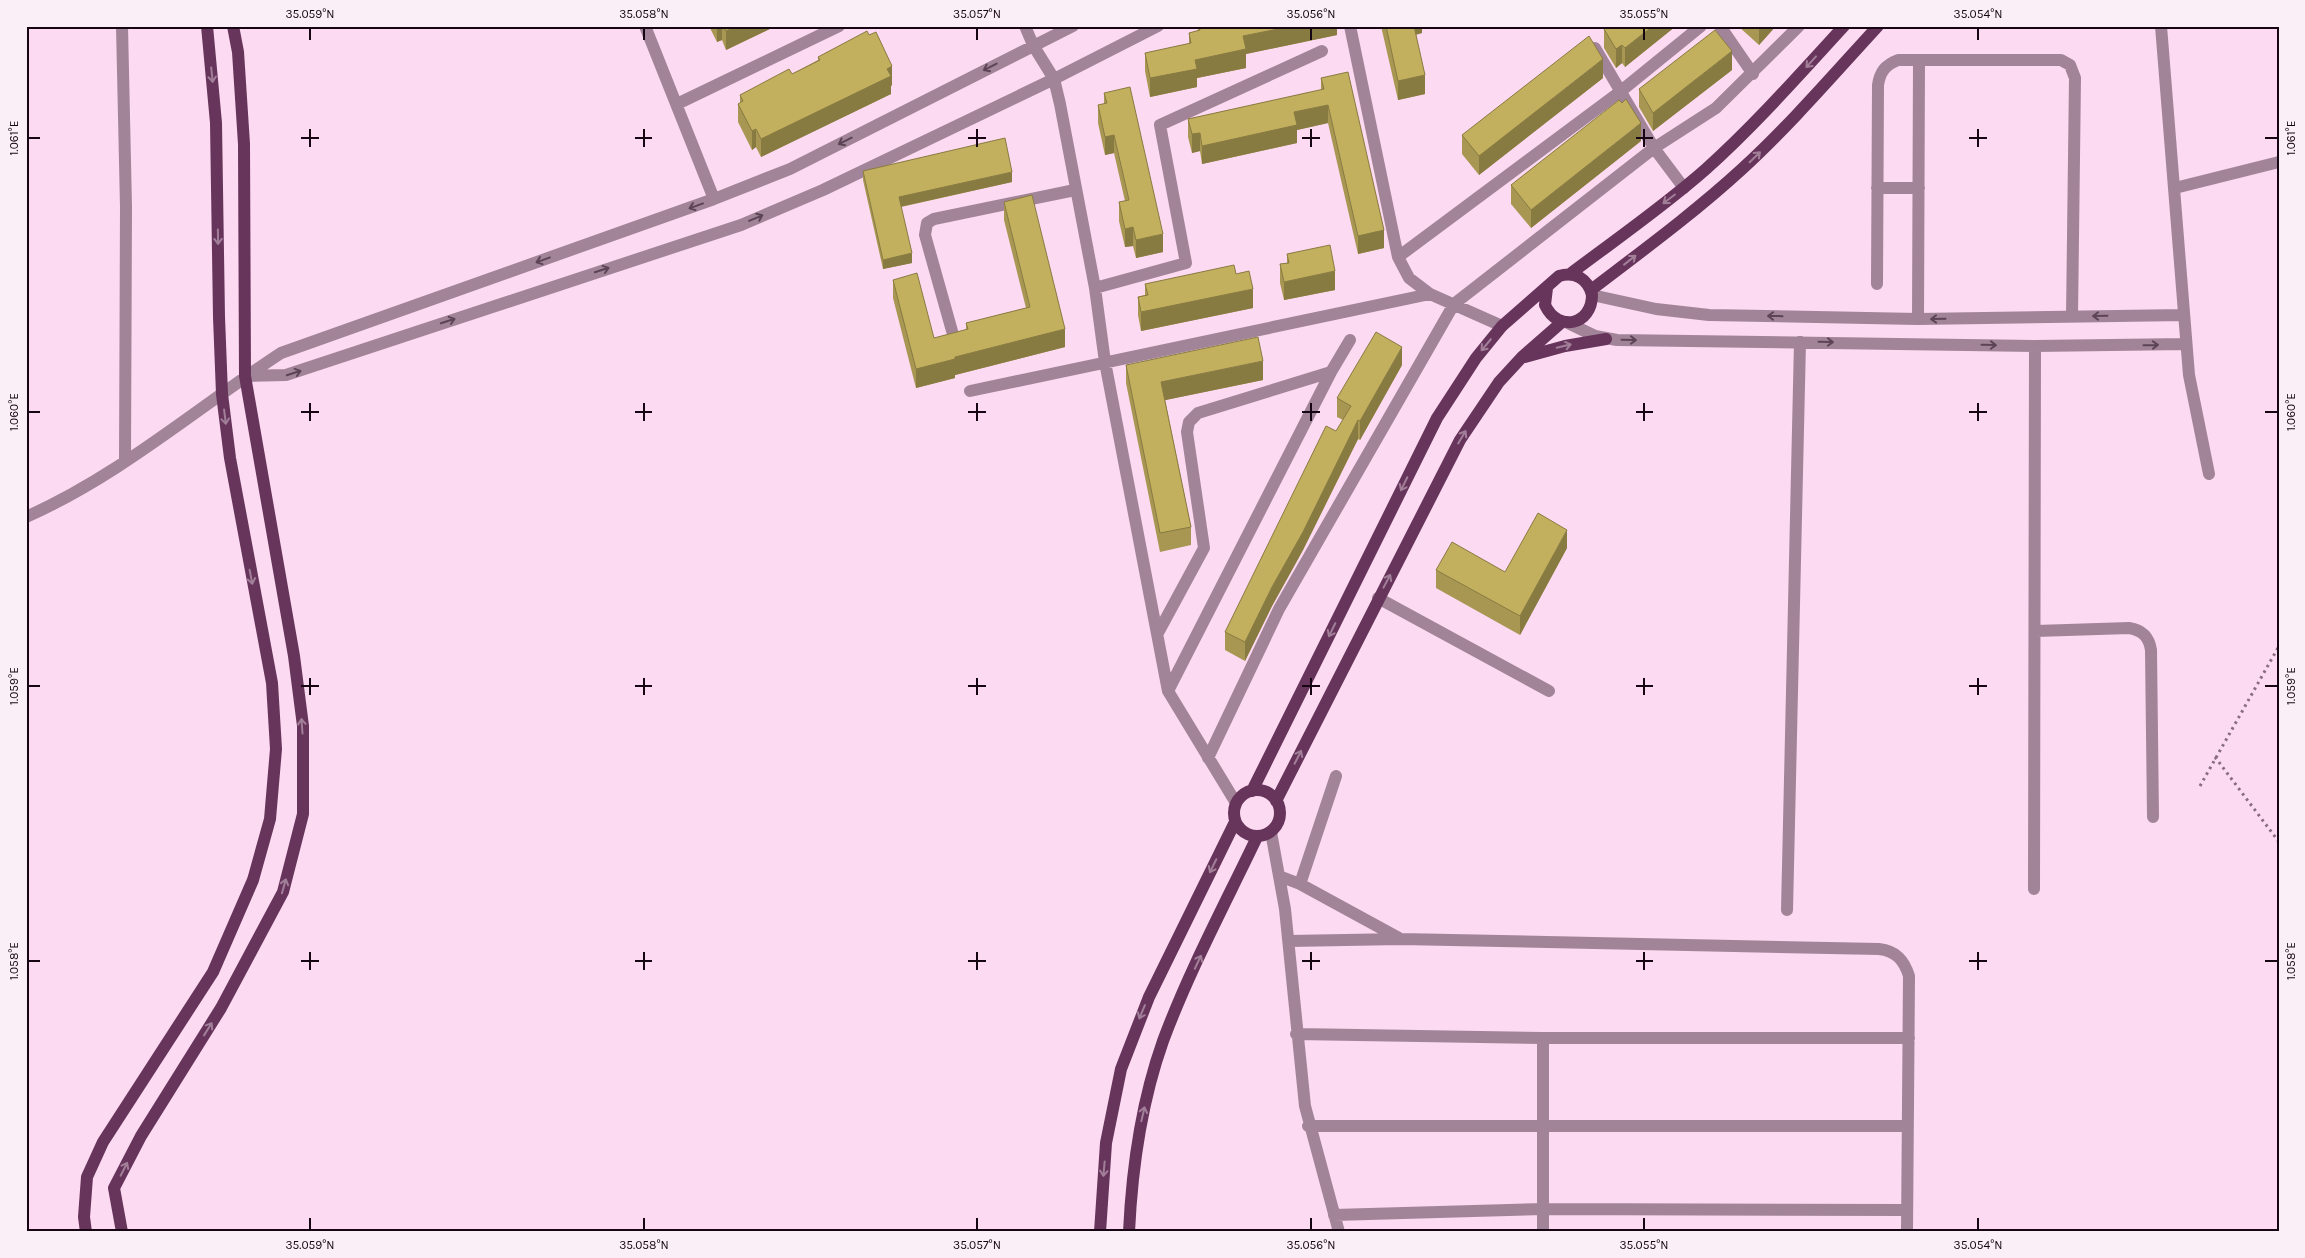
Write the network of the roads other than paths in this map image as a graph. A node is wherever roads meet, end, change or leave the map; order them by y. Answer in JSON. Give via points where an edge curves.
{"nodes":[{"id":1,"x":122,"y":26,"type":"edge"},
{"id":2,"x":206,"y":26,"type":"edge"},
{"id":3,"x":233,"y":26,"type":"edge"},
{"id":4,"x":645,"y":26,"type":"edge"},
{"id":5,"x":839,"y":26,"type":"edge"},
{"id":6,"x":1025,"y":26,"type":"edge"},
{"id":7,"x":1073,"y":26,"type":"edge"},
{"id":8,"x":1158,"y":26,"type":"edge"},
{"id":9,"x":1350,"y":26,"type":"edge"},
{"id":10,"x":1701,"y":26,"type":"edge"},
{"id":11,"x":1720,"y":26,"type":"edge"},
{"id":12,"x":1799,"y":26,"type":"edge"},
{"id":13,"x":1844,"y":26,"type":"edge"},
{"id":14,"x":1878,"y":26,"type":"edge"},
{"id":15,"x":2161,"y":26,"type":"edge"},
{"id":16,"x":1590,"y":40,"type":"edge"},
{"id":17,"x":1033,"y":45,"type":"junction"},
{"id":18,"x":1322,"y":51,"type":"dead end"},
{"id":19,"x":1919,"y":61,"type":"junction"},
{"id":20,"x":1753,"y":74,"type":"junction"},
{"id":21,"x":1054,"y":79,"type":"junction"},
{"id":22,"x":1621,"y":91,"type":"junction"},
{"id":23,"x":677,"y":104,"type":"junction"},
{"id":24,"x":1654,"y":148,"type":"junction"},
{"id":25,"x":2279,"y":162,"type":"edge"},
{"id":26,"x":1684,"y":188,"type":"junction"},
{"id":27,"x":1877,"y":188,"type":"junction"},
{"id":28,"x":1919,"y":188,"type":"junction"},
{"id":29,"x":2174,"y":188,"type":"junction"},
{"id":30,"x":1075,"y":190,"type":"junction"},
{"id":31,"x":714,"y":200,"type":"junction"},
{"id":32,"x":1398,"y":256,"type":"junction"},
{"id":33,"x":1570,"y":274,"type":"junction"},
{"id":34,"x":1877,"y":284,"type":"dead end"},
{"id":35,"x":1095,"y":288,"type":"junction"},
{"id":36,"x":1547,"y":288,"type":"junction"},
{"id":37,"x":1592,"y":292,"type":"junction"},
{"id":38,"x":1430,"y":294,"type":"junction"},
{"id":39,"x":1454,"y":304,"type":"junction"},
{"id":40,"x":2184,"y":315,"type":"junction"},
{"id":41,"x":2072,"y":317,"type":"junction"},
{"id":42,"x":1918,"y":319,"type":"junction"},
{"id":43,"x":1564,"y":322,"type":"junction"},
{"id":44,"x":1502,"y":326,"type":"junction"},
{"id":45,"x":952,"y":331,"type":"edge"},
{"id":46,"x":1606,"y":339,"type":"junction"},
{"id":47,"x":1350,"y":340,"type":"dead end"},
{"id":48,"x":1800,"y":342,"type":"junction"},
{"id":49,"x":2186,"y":344,"type":"junction"},
{"id":50,"x":2035,"y":346,"type":"junction"},
{"id":51,"x":1522,"y":357,"type":"junction"},
{"id":52,"x":1105,"y":362,"type":"junction"},
{"id":53,"x":1331,"y":372,"type":"junction"},
{"id":54,"x":246,"y":376,"type":"junction"},
{"id":55,"x":970,"y":391,"type":"dead end"},
{"id":56,"x":222,"y":394,"type":"junction"},
{"id":57,"x":125,"y":461,"type":"junction"},
{"id":58,"x":2209,"y":474,"type":"dead end"},
{"id":59,"x":26,"y":517,"type":"edge"},
{"id":60,"x":1378,"y":598,"type":"junction"},
{"id":61,"x":2036,"y":631,"type":"junction"},
{"id":62,"x":1158,"y":633,"type":"junction"},
{"id":63,"x":1168,"y":691,"type":"junction"},
{"id":64,"x":1549,"y":691,"type":"dead end"},
{"id":65,"x":1208,"y":758,"type":"junction"},
{"id":66,"x":1336,"y":776,"type":"dead end"},
{"id":67,"x":1252,"y":791,"type":"junction"},
{"id":68,"x":1276,"y":800,"type":"junction"},
{"id":69,"x":1236,"y":803,"type":"junction"},
{"id":70,"x":2153,"y":817,"type":"dead end"},
{"id":71,"x":1235,"y":822,"type":"junction"},
{"id":72,"x":1271,"y":832,"type":"junction"},
{"id":73,"x":1257,"y":837,"type":"junction"},
{"id":74,"x":1279,"y":876,"type":"junction"},
{"id":75,"x":1300,"y":884,"type":"junction"},
{"id":76,"x":2034,"y":889,"type":"dead end"},
{"id":77,"x":1787,"y":910,"type":"dead end"},
{"id":78,"x":1400,"y":939,"type":"junction"},
{"id":79,"x":1289,"y":941,"type":"junction"},
{"id":80,"x":1296,"y":1034,"type":"junction"},
{"id":81,"x":1543,"y":1038,"type":"junction"},
{"id":82,"x":1909,"y":1038,"type":"junction"},
{"id":83,"x":1308,"y":1126,"type":"junction"},
{"id":84,"x":1543,"y":1126,"type":"junction"},
{"id":85,"x":1908,"y":1126,"type":"junction"},
{"id":86,"x":1543,"y":1209,"type":"junction"},
{"id":87,"x":1907,"y":1210,"type":"junction"},
{"id":88,"x":1334,"y":1215,"type":"junction"},
{"id":89,"x":86,"y":1232,"type":"edge"},
{"id":90,"x":122,"y":1232,"type":"edge"},
{"id":91,"x":1100,"y":1232,"type":"edge"},
{"id":92,"x":1129,"y":1232,"type":"edge"},
{"id":93,"x":1339,"y":1232,"type":"edge"},
{"id":94,"x":1542,"y":1232,"type":"edge"},
{"id":95,"x":1907,"y":1232,"type":"edge"}],
"edges":[{"from":1,"to":57,"type":"street","via":[[126,207]]},
{"from":2,"to":56,"type":"main road","one_way":true,"via":[[216,123]]},
{"from":3,"to":54,"type":"main road","via":[[238,52],[244,144]]},
{"from":4,"to":23,"type":"street"},
{"from":5,"to":23,"type":"street"},
{"from":6,"to":17,"type":"street"},
{"from":7,"to":17,"type":"street"},
{"from":8,"to":21,"type":"street"},
{"from":9,"to":32,"type":"street"},
{"from":10,"to":22,"type":"street"},
{"from":11,"to":20,"type":"street"},
{"from":12,"to":20,"type":"street"},
{"from":13,"to":26,"type":"main road","one_way":true,"via":[[1756,121]]},
{"from":37,"to":14,"type":"main road","one_way":true,"via":[[1736,174]]},
{"from":15,"to":29,"type":"street"},
{"from":16,"to":22,"type":"street"},
{"from":17,"to":21,"type":"street"},
{"from":17,"to":31,"type":"street","one_way":true,"via":[[790,169]]},
{"from":18,"to":35,"type":"street","via":[[1160,125],[1186,263]]},
{"from":19,"to":27,"type":"street","via":[[1898,60],[1882,71],[1879,78]]},
{"from":19,"to":28,"type":"street"},
{"from":19,"to":41,"type":"street","via":[[2056,59],[2066,62],[2074,71]]},
{"from":20,"to":24,"type":"street","via":[[1716,108]]},
{"from":21,"to":30,"type":"street"},
{"from":54,"to":21,"type":"street","one_way":true,"via":[[286,375],[741,225],[823,190]]},
{"from":22,"to":24,"type":"street"},
{"from":22,"to":32,"type":"street"},
{"from":23,"to":31,"type":"street"},
{"from":24,"to":26,"type":"street"},
{"from":24,"to":39,"type":"street"},
{"from":25,"to":29,"type":"street"},
{"from":26,"to":33,"type":"main road","one_way":true},
{"from":27,"to":28,"type":"street"},
{"from":27,"to":34,"type":"street"},
{"from":28,"to":42,"type":"street"},
{"from":29,"to":40,"type":"street"},
{"from":30,"to":35,"type":"street"},
{"from":30,"to":45,"type":"street","via":[[927,223],[925,235]]},
{"from":31,"to":54,"type":"street","one_way":true,"via":[[281,353]]},
{"from":32,"to":38,"type":"street","via":[[1409,278]]},
{"from":33,"to":36,"type":"main road","via":[[1554,279]]},
{"from":33,"to":37,"type":"main road","via":[[1583,279]]},
{"from":35,"to":52,"type":"street"},
{"from":36,"to":43,"type":"main road","via":[[1545,305],[1552,316]]},
{"from":36,"to":44,"type":"main road"},
{"from":42,"to":37,"type":"street","one_way":true,"via":[[1691,314],[1656,310]]},
{"from":37,"to":43,"type":"main road","via":[[1592,302],[1586,315],[1574,322]]},
{"from":38,"to":39,"type":"street"},
{"from":38,"to":52,"type":"street"},
{"from":39,"to":44,"type":"street"},
{"from":39,"to":65,"type":"street","via":[[1279,609]]},
{"from":40,"to":41,"type":"street","one_way":true},
{"from":40,"to":49,"type":"street"},
{"from":41,"to":42,"type":"street","one_way":true},
{"from":43,"to":46,"type":"street"},
{"from":43,"to":51,"type":"main road"},
{"from":44,"to":67,"type":"main road","one_way":true,"via":[[1476,358],[1437,418]]},
{"from":46,"to":48,"type":"street","one_way":true},
{"from":51,"to":46,"type":"main road","one_way":true},
{"from":47,"to":53,"type":"street"},
{"from":48,"to":50,"type":"street","one_way":true},
{"from":48,"to":77,"type":"street"},
{"from":50,"to":49,"type":"street","one_way":true},
{"from":49,"to":58,"type":"street"},
{"from":50,"to":61,"type":"street"},
{"from":60,"to":51,"type":"main road","one_way":true,"via":[[1460,440]]},
{"from":52,"to":55,"type":"street"},
{"from":52,"to":62,"type":"street"},
{"from":53,"to":62,"type":"street","via":[[1198,413],[1189,422],[1187,432],[1204,548]]},
{"from":53,"to":63,"type":"street"},
{"from":54,"to":56,"type":"street"},
{"from":90,"to":54,"type":"main road","one_way":true,"via":[[114,1188],[141,1136],[221,1008],[283,892],[302,814],[302,726],[294,656]]},
{"from":56,"to":57,"type":"street"},
{"from":56,"to":89,"type":"main road","one_way":true,"via":[[230,458],[272,683],[276,749],[270,819],[253,880],[213,972],[103,1142],[87,1177]]},
{"from":57,"to":59,"type":"street","via":[[56,504]]},
{"from":60,"to":64,"type":"street"},
{"from":68,"to":60,"type":"main road","one_way":true},
{"from":61,"to":70,"type":"street","via":[[2129,628],[2147,637],[2151,650]]},
{"from":61,"to":76,"type":"street"},
{"from":62,"to":63,"type":"street"},
{"from":63,"to":65,"type":"street"},
{"from":65,"to":69,"type":"street"},
{"from":66,"to":75,"type":"street"},
{"from":67,"to":68,"type":"main road","via":[[1265,792]]},
{"from":67,"to":69,"type":"main road"},
{"from":68,"to":72,"type":"main road","via":[[1279,820]]},
{"from":69,"to":71,"type":"main road"},
{"from":71,"to":73,"type":"main road","via":[[1244,833]]},
{"from":71,"to":91,"type":"main road","one_way":true,"via":[[1149,997],[1121,1069],[1106,1143]]},
{"from":72,"to":73,"type":"main road"},
{"from":72,"to":74,"type":"street"},
{"from":92,"to":73,"type":"main road","one_way":true,"via":[[1135,1151],[1163,1042]]},
{"from":74,"to":75,"type":"street"},
{"from":74,"to":79,"type":"street"},
{"from":75,"to":78,"type":"street"},
{"from":78,"to":79,"type":"street"},
{"from":78,"to":82,"type":"street","via":[[1887,950],[1901,959],[1909,976]]},
{"from":79,"to":80,"type":"street"},
{"from":80,"to":81,"type":"street"},
{"from":80,"to":83,"type":"street"},
{"from":81,"to":82,"type":"street"},
{"from":81,"to":84,"type":"street"},
{"from":82,"to":85,"type":"street"},
{"from":83,"to":84,"type":"street"},
{"from":83,"to":88,"type":"street"},
{"from":84,"to":85,"type":"street"},
{"from":84,"to":86,"type":"street"},
{"from":85,"to":87,"type":"street"},
{"from":86,"to":87,"type":"street"},
{"from":86,"to":88,"type":"street"},
{"from":86,"to":94,"type":"street"},
{"from":87,"to":95,"type":"street"},
{"from":88,"to":93,"type":"street"}]}
